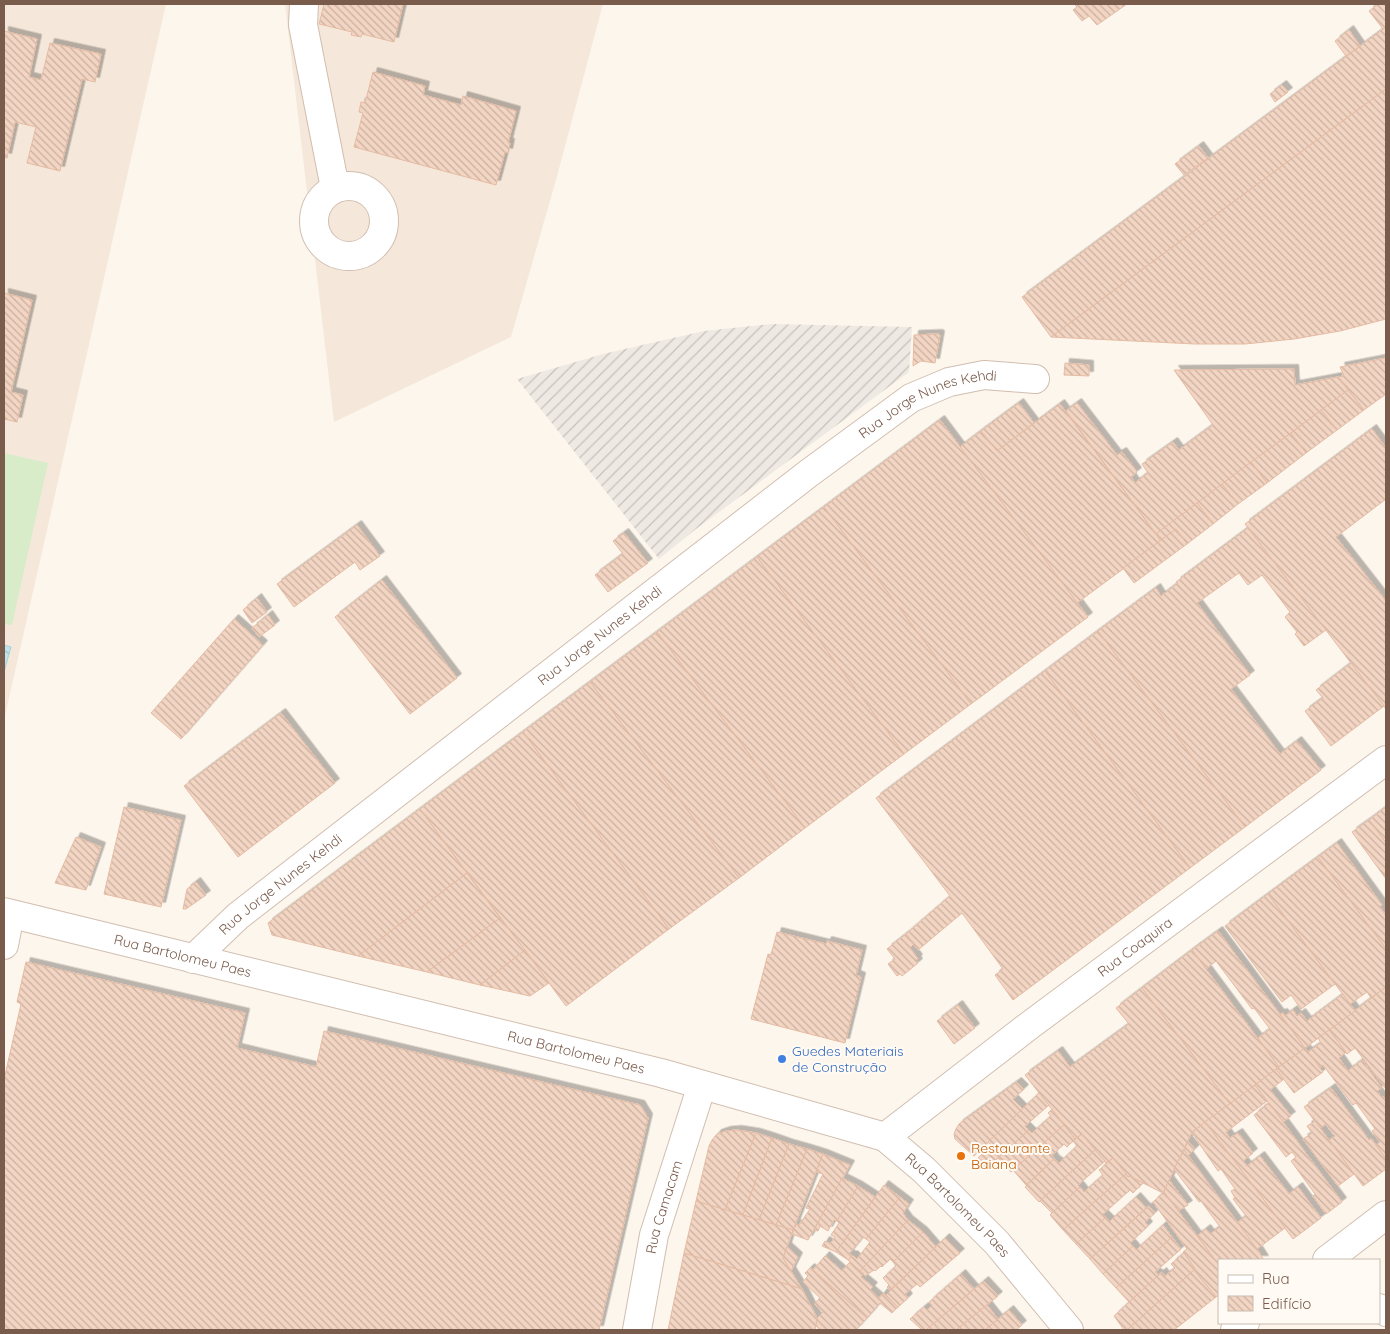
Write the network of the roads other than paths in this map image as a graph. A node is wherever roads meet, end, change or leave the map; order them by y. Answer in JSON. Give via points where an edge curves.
{"nodes":[{"id":1,"x":304,"y":4,"type":"edge"},
{"id":2,"x":335,"y":188,"type":"dead end"},
{"id":3,"x":1035,"y":379,"type":"dead end"},
{"id":4,"x":1386,"y":760,"type":"edge"},
{"id":5,"x":7,"y":913,"type":"edge"},
{"id":6,"x":4,"y":945,"type":"edge"},
{"id":7,"x":193,"y":959,"type":"junction"},
{"id":8,"x":702,"y":1085,"type":"junction"},
{"id":9,"x":885,"y":1137,"type":"junction"},
{"id":10,"x":1386,"y":1215,"type":"edge"},
{"id":11,"x":1328,"y":1259,"type":"edge"},
{"id":12,"x":636,"y":1330,"type":"edge"},
{"id":13,"x":1069,"y":1330,"type":"edge"}],
"edges":[{"from":1,"to":2,"type":"street","via":[[303,25]]},
{"from":3,"to":7,"type":"street","name":"Rua Jorge Nunes Kehdi","via":[[984,375],[950,382],[911,398],[809,473],[238,916]]},
{"from":4,"to":9,"type":"street","name":"Rua Coaquira"},
{"from":5,"to":6,"type":"street"},
{"from":5,"to":7,"type":"street","name":"Rua Bartolomeu Paes"},
{"from":7,"to":8,"type":"street","name":"Rua Bartolomeu Paes"},
{"from":8,"to":9,"type":"street","name":"Rua Bartolomeu Paes"},
{"from":8,"to":12,"type":"street","name":"Rua Camacam","via":[[654,1235]]},
{"from":9,"to":13,"type":"street","name":"Rua Bartolomeu Paes","via":[[924,1170],[997,1243]]},
{"from":10,"to":11,"type":"street"}]}
